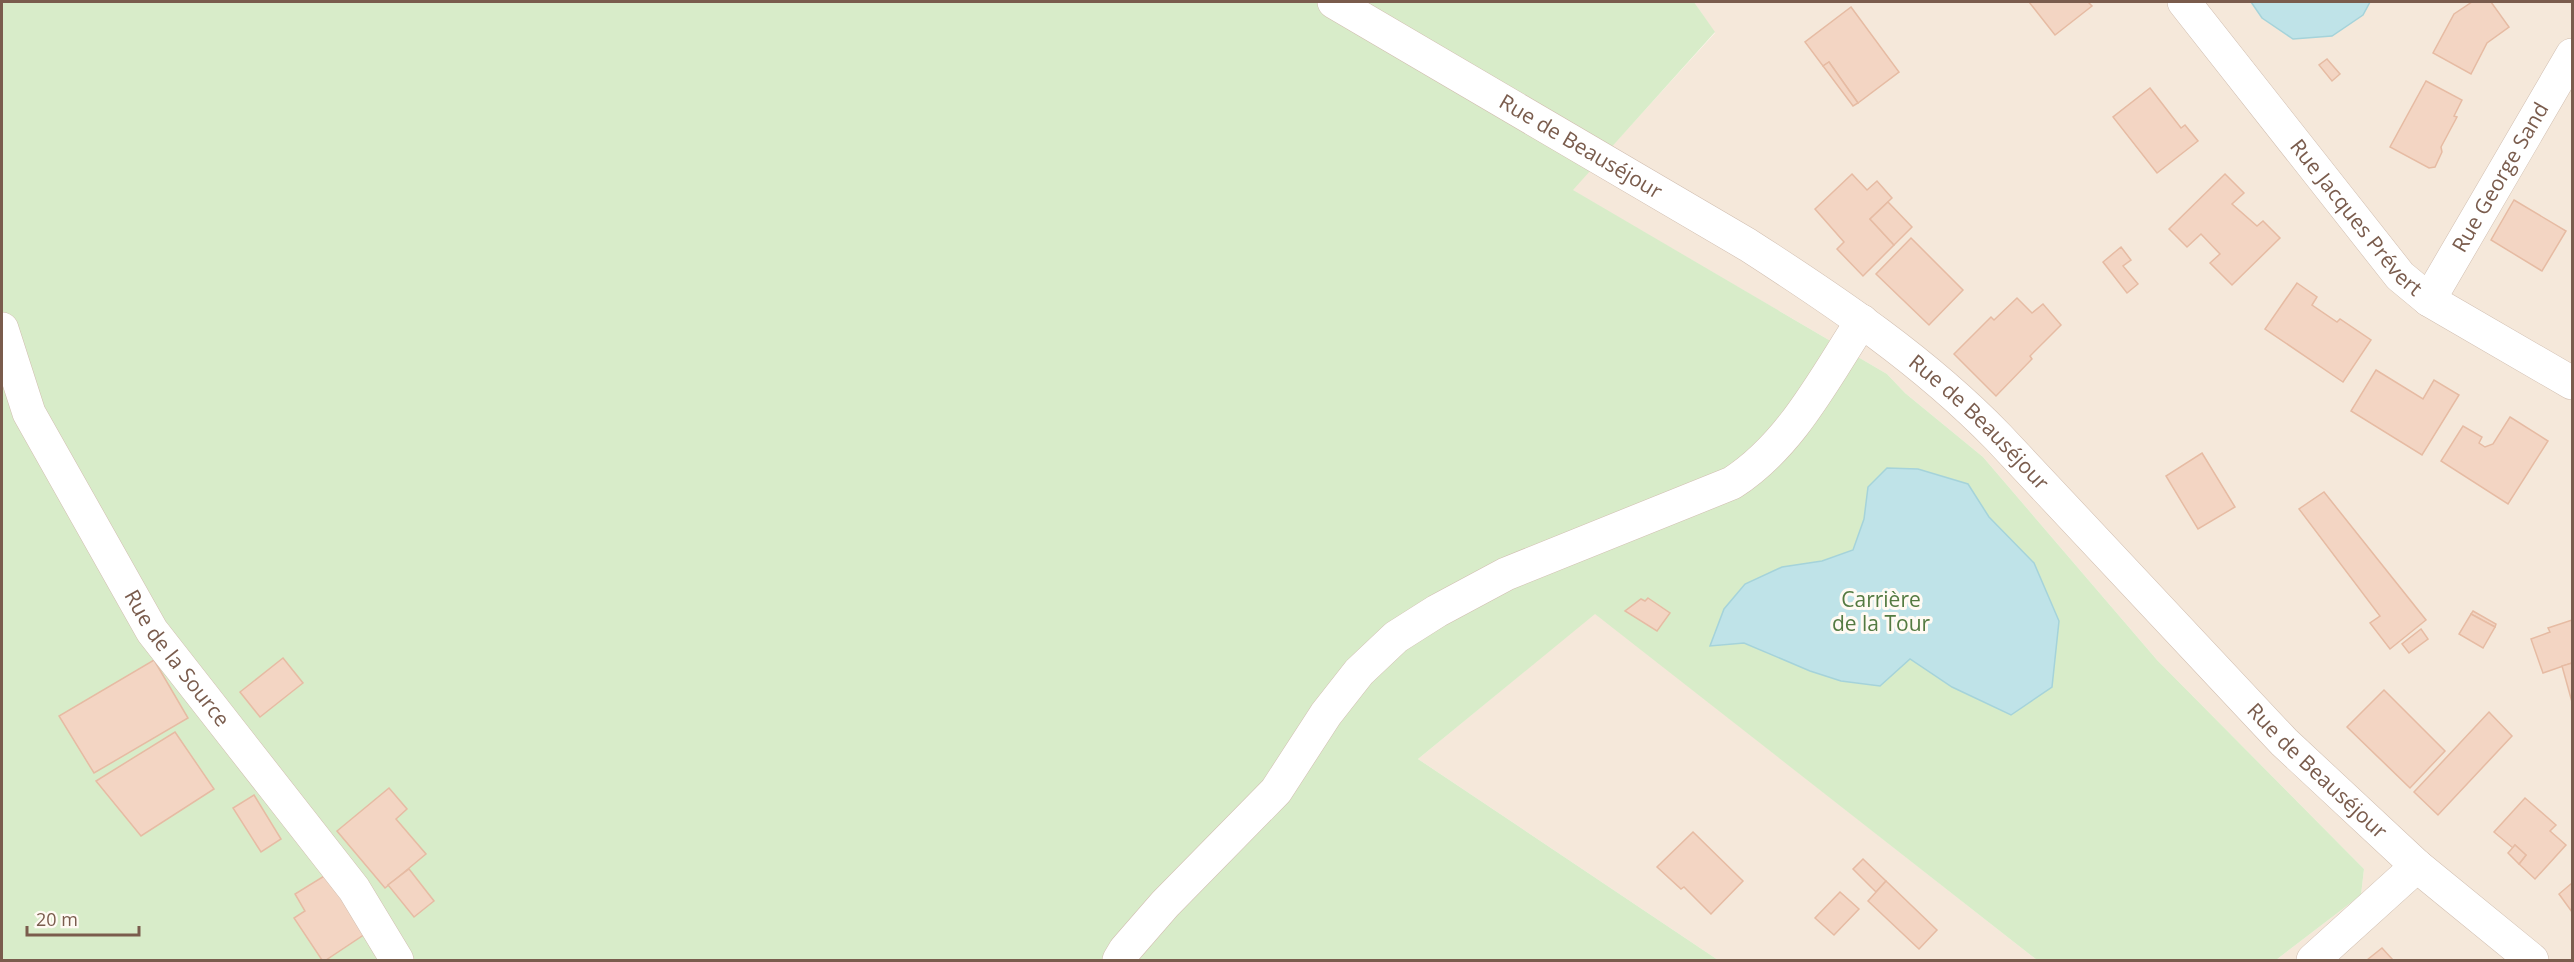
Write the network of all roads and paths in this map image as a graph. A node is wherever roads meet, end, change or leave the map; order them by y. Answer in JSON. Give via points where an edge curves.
{"nodes":[{"id":1,"x":1334,"y":2,"type":"edge"},
{"id":2,"x":2184,"y":2,"type":"edge"},
{"id":3,"x":2572,"y":55,"type":"edge"},
{"id":4,"x":2429,"y":300,"type":"junction"},
{"id":5,"x":1862,"y":321,"type":"junction"},
{"id":6,"x":2,"y":329,"type":"edge"},
{"id":7,"x":2572,"y":383,"type":"edge"},
{"id":8,"x":2417,"y":866,"type":"junction"},
{"id":9,"x":397,"y":960,"type":"edge"},
{"id":10,"x":1119,"y":960,"type":"edge"},
{"id":11,"x":2313,"y":960,"type":"edge"},
{"id":12,"x":2532,"y":960,"type":"edge"}],
"edges":[{"from":1,"to":5,"type":"street","name":"Rue de Beauséjour","via":[[1748,245]]},
{"from":2,"to":4,"type":"street","name":"Rue Jacques Prévert","via":[[2400,276]]},
{"from":3,"to":4,"type":"street","name":"Rue George Sand"},
{"from":4,"to":7,"type":"street","name":"Rue Jacques Prévert"},
{"from":5,"to":8,"type":"street","name":"Rue de Beauséjour","via":[[1959,398],[2284,742]]},
{"from":5,"to":10,"type":"street","via":[[1796,421],[1754,469],[1732,483],[1506,574],[1396,636],[1359,672],[1326,714],[1276,791],[1165,904]]},
{"from":6,"to":9,"type":"street","name":"Rue de la Source","via":[[29,413],[152,631],[354,889]]},
{"from":8,"to":11,"type":"street"},
{"from":8,"to":12,"type":"street","name":"Rue de Beauséjour"}]}
